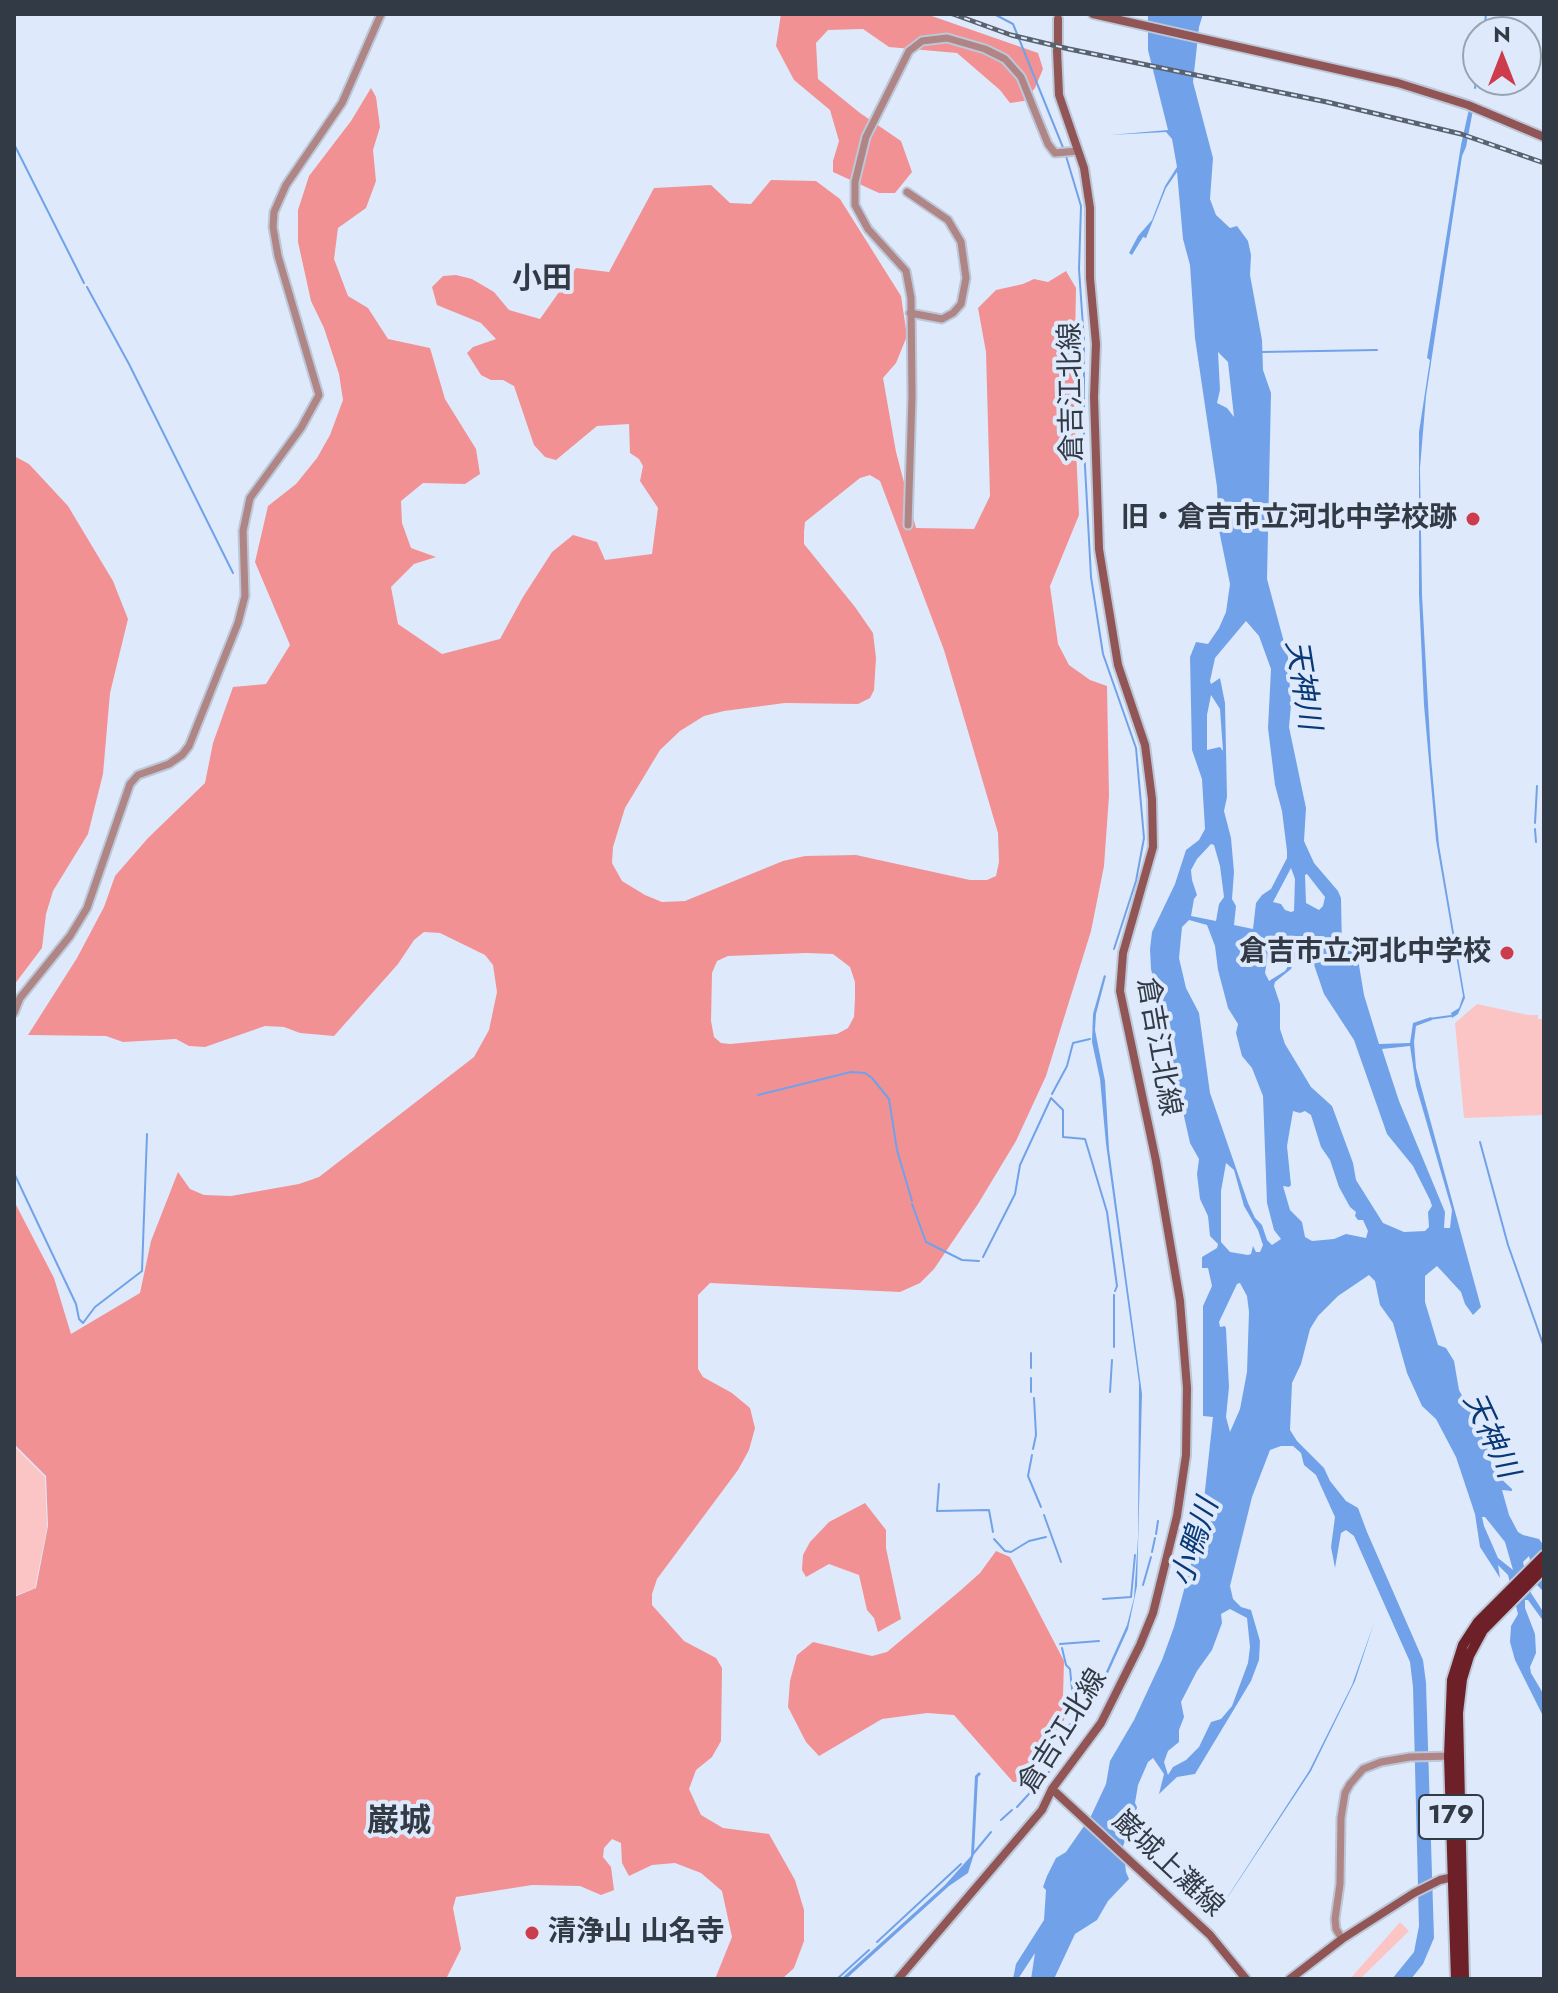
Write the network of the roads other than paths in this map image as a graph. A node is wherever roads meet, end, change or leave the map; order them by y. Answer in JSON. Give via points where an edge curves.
{"nodes":[{"id":1,"x":381,"y":14,"type":"edge"},
{"id":2,"x":1093,"y":14,"type":"edge"},
{"id":3,"x":1058,"y":19,"type":"dead end"},
{"id":4,"x":1544,"y":137,"type":"edge"},
{"id":5,"x":1078,"y":151,"type":"junction"},
{"id":6,"x":907,"y":192,"type":"dead end"},
{"id":7,"x":910,"y":313,"type":"junction"},
{"id":8,"x":908,"y":525,"type":"dead end"},
{"id":9,"x":14,"y":1013,"type":"edge"},
{"id":10,"x":1544,"y":1556,"type":"edge"},
{"id":11,"x":1544,"y":1568,"type":"edge"},
{"id":12,"x":1449,"y":1756,"type":"junction"},
{"id":13,"x":1052,"y":1789,"type":"junction"},
{"id":14,"x":1457,"y":1876,"type":"junction"},
{"id":15,"x":1342,"y":1939,"type":"junction"},
{"id":16,"x":898,"y":1979,"type":"edge"},
{"id":17,"x":1246,"y":1979,"type":"edge"},
{"id":18,"x":1290,"y":1979,"type":"edge"},
{"id":19,"x":1456,"y":1979,"type":"edge"},
{"id":20,"x":1464,"y":1979,"type":"edge"}],
"edges":[{"from":1,"to":9,"type":"street","via":[[342,103],[286,185],[274,212],[274,242],[319,395],[250,498],[243,531],[245,596],[238,623],[189,746],[169,764],[138,775],[130,784],[87,908]]},
{"from":2,"to":4,"type":"main road","via":[[1385,80],[1468,105]]},
{"from":3,"to":5,"type":"main road","name":"倉吉江北線","via":[[1059,95]]},
{"from":5,"to":7,"type":"street","via":[[1055,153],[1021,77],[1005,59],[947,38],[922,41],[909,51],[866,137],[855,205],[868,229],[906,271]]},
{"from":5,"to":13,"type":"main road","name":"倉吉江北線","via":[[1089,187],[1099,549],[1118,665],[1145,745],[1154,828],[1123,953],[1120,991],[1174,1263],[1187,1426],[1177,1516],[1153,1613],[1101,1723]]},
{"from":6,"to":7,"type":"street","via":[[948,220],[961,242],[966,278],[961,304],[953,313],[942,319]]},
{"from":7,"to":8,"type":"street"},
{"from":10,"to":12,"type":"highway","number":"179","via":[[1488,1609],[1458,1657],[1450,1695]]},
{"from":11,"to":12,"type":"highway","number":"179","via":[[1483,1630],[1464,1668]]},
{"from":12,"to":14,"type":"highway","number":"179"},
{"from":12,"to":15,"type":"street","via":[[1381,1762],[1363,1769],[1345,1793],[1335,1919]]},
{"from":13,"to":16,"type":"main road","name":"倉吉江北線","via":[[1042,1810]]},
{"from":13,"to":17,"type":"main road","name":"巌城上灘線","via":[[1210,1935]]},
{"from":14,"to":15,"type":"main road","via":[[1416,1892]]},
{"from":14,"to":19,"type":"highway","number":"179"},
{"from":14,"to":20,"type":"highway","number":"179"},
{"from":15,"to":18,"type":"main road"}]}
